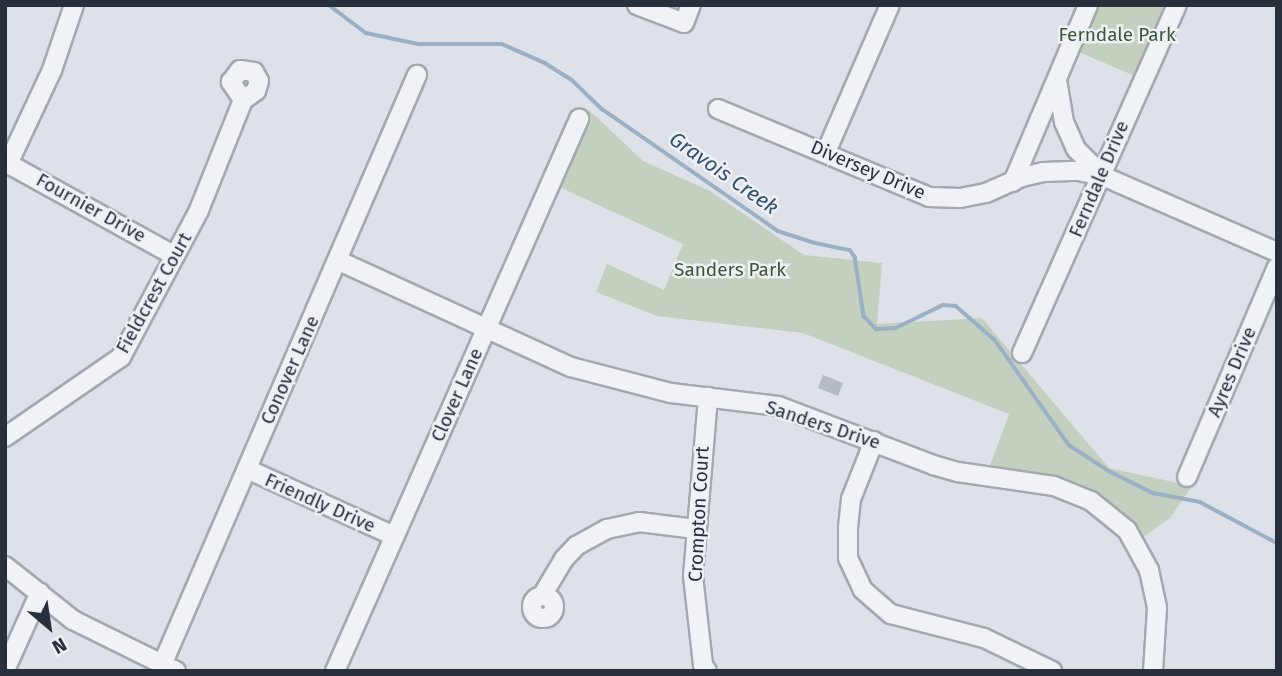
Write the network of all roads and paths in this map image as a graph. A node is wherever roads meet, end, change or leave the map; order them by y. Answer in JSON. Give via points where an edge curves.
{"nodes":[{"id":1,"x":74,"y":5,"type":"edge"},
{"id":2,"x":637,"y":5,"type":"edge"},
{"id":3,"x":691,"y":5,"type":"edge"},
{"id":4,"x":890,"y":5,"type":"edge"},
{"id":5,"x":1088,"y":5,"type":"edge"},
{"id":6,"x":1177,"y":5,"type":"edge"},
{"id":7,"x":417,"y":75,"type":"dead end"},
{"id":8,"x":1057,"y":80,"type":"junction"},
{"id":9,"x":243,"y":100,"type":"dead end"},
{"id":10,"x":718,"y":109,"type":"dead end"},
{"id":11,"x":579,"y":119,"type":"dead end"},
{"id":12,"x":826,"y":152,"type":"junction"},
{"id":13,"x":7,"y":163,"type":"edge"},
{"id":14,"x":1103,"y":176,"type":"junction"},
{"id":15,"x":1013,"y":182,"type":"junction"},
{"id":16,"x":1277,"y":252,"type":"edge"},
{"id":17,"x":175,"y":256,"type":"junction"},
{"id":18,"x":337,"y":260,"type":"junction"},
{"id":19,"x":1277,"y":267,"type":"edge"},
{"id":20,"x":487,"y":328,"type":"junction"},
{"id":21,"x":1022,"y":354,"type":"dead end"},
{"id":22,"x":708,"y":397,"type":"junction"},
{"id":23,"x":5,"y":437,"type":"edge"},
{"id":24,"x":874,"y":440,"type":"junction"},
{"id":25,"x":247,"y":469,"type":"junction"},
{"id":26,"x":1187,"y":477,"type":"dead end"},
{"id":27,"x":696,"y":529,"type":"junction"},
{"id":28,"x":394,"y":536,"type":"junction"},
{"id":29,"x":5,"y":566,"type":"edge"},
{"id":30,"x":40,"y":592,"type":"junction"},
{"id":31,"x":542,"y":596,"type":"dead end"},
{"id":32,"x":169,"y":668,"type":"edge"},
{"id":33,"x":5,"y":670,"type":"edge"},
{"id":34,"x":1151,"y":670,"type":"edge"},
{"id":35,"x":334,"y":671,"type":"edge"},
{"id":36,"x":707,"y":671,"type":"edge"},
{"id":37,"x":1052,"y":671,"type":"edge"}],
"edges":[{"from":1,"to":13,"type":"street","via":[[52,70]]},
{"from":2,"to":3,"type":"street","via":[[684,23]]},
{"from":4,"to":12,"type":"street"},
{"from":5,"to":8,"type":"street"},
{"from":6,"to":14,"type":"street","name":"Ferndale Drive"},
{"from":7,"to":18,"type":"street","name":"Conover Lane"},
{"from":8,"to":14,"type":"street","name":"Diversey Drive","via":[[1064,122],[1076,149]]},
{"from":8,"to":15,"type":"street"},
{"from":9,"to":17,"type":"street","name":"Fieldcrest Court","via":[[199,210]]},
{"from":10,"to":12,"type":"street","name":"Diversey Drive"},
{"from":11,"to":20,"type":"street","name":"Clover Lane"},
{"from":12,"to":15,"type":"street","name":"Diversey Drive","via":[[929,197],[960,198]]},
{"from":13,"to":17,"type":"street","name":"Fournier Drive"},
{"from":14,"to":15,"type":"street","name":"Diversey Drive","via":[[1065,169]]},
{"from":14,"to":16,"type":"street","name":"Diversey Drive"},
{"from":14,"to":21,"type":"street","name":"Ferndale Drive"},
{"from":17,"to":23,"type":"street","name":"Fieldcrest Court","via":[[121,357]]},
{"from":18,"to":20,"type":"street","name":"Sanders Drive"},
{"from":18,"to":25,"type":"street","name":"Conover Lane"},
{"from":19,"to":26,"type":"street","name":"Ayres Drive"},
{"from":20,"to":22,"type":"street","name":"Sanders Drive","via":[[571,367],[671,393]]},
{"from":20,"to":28,"type":"street","name":"Clover Lane"},
{"from":22,"to":24,"type":"street","name":"Sanders Drive","via":[[778,406]]},
{"from":22,"to":27,"type":"street","name":"Crompton Court"},
{"from":24,"to":34,"type":"street","name":"Sanders Drive","via":[[958,472],[1054,486],[1107,512],[1135,542],[1154,582],[1157,608]]},
{"from":24,"to":37,"type":"street","via":[[851,499],[848,527],[848,558],[863,590],[891,614],[984,638]]},
{"from":25,"to":28,"type":"street","name":"Friendly Drive"},
{"from":25,"to":32,"type":"street","name":"Conover Lane"},
{"from":27,"to":31,"type":"street","via":[[639,522],[607,529],[576,546]]},
{"from":27,"to":36,"type":"street","name":"Crompton Court","via":[[692,576]]},
{"from":28,"to":35,"type":"street","name":"Clover Lane"},
{"from":29,"to":30,"type":"street"},
{"from":30,"to":32,"type":"street","via":[[73,620]]},
{"from":30,"to":33,"type":"street"}]}
